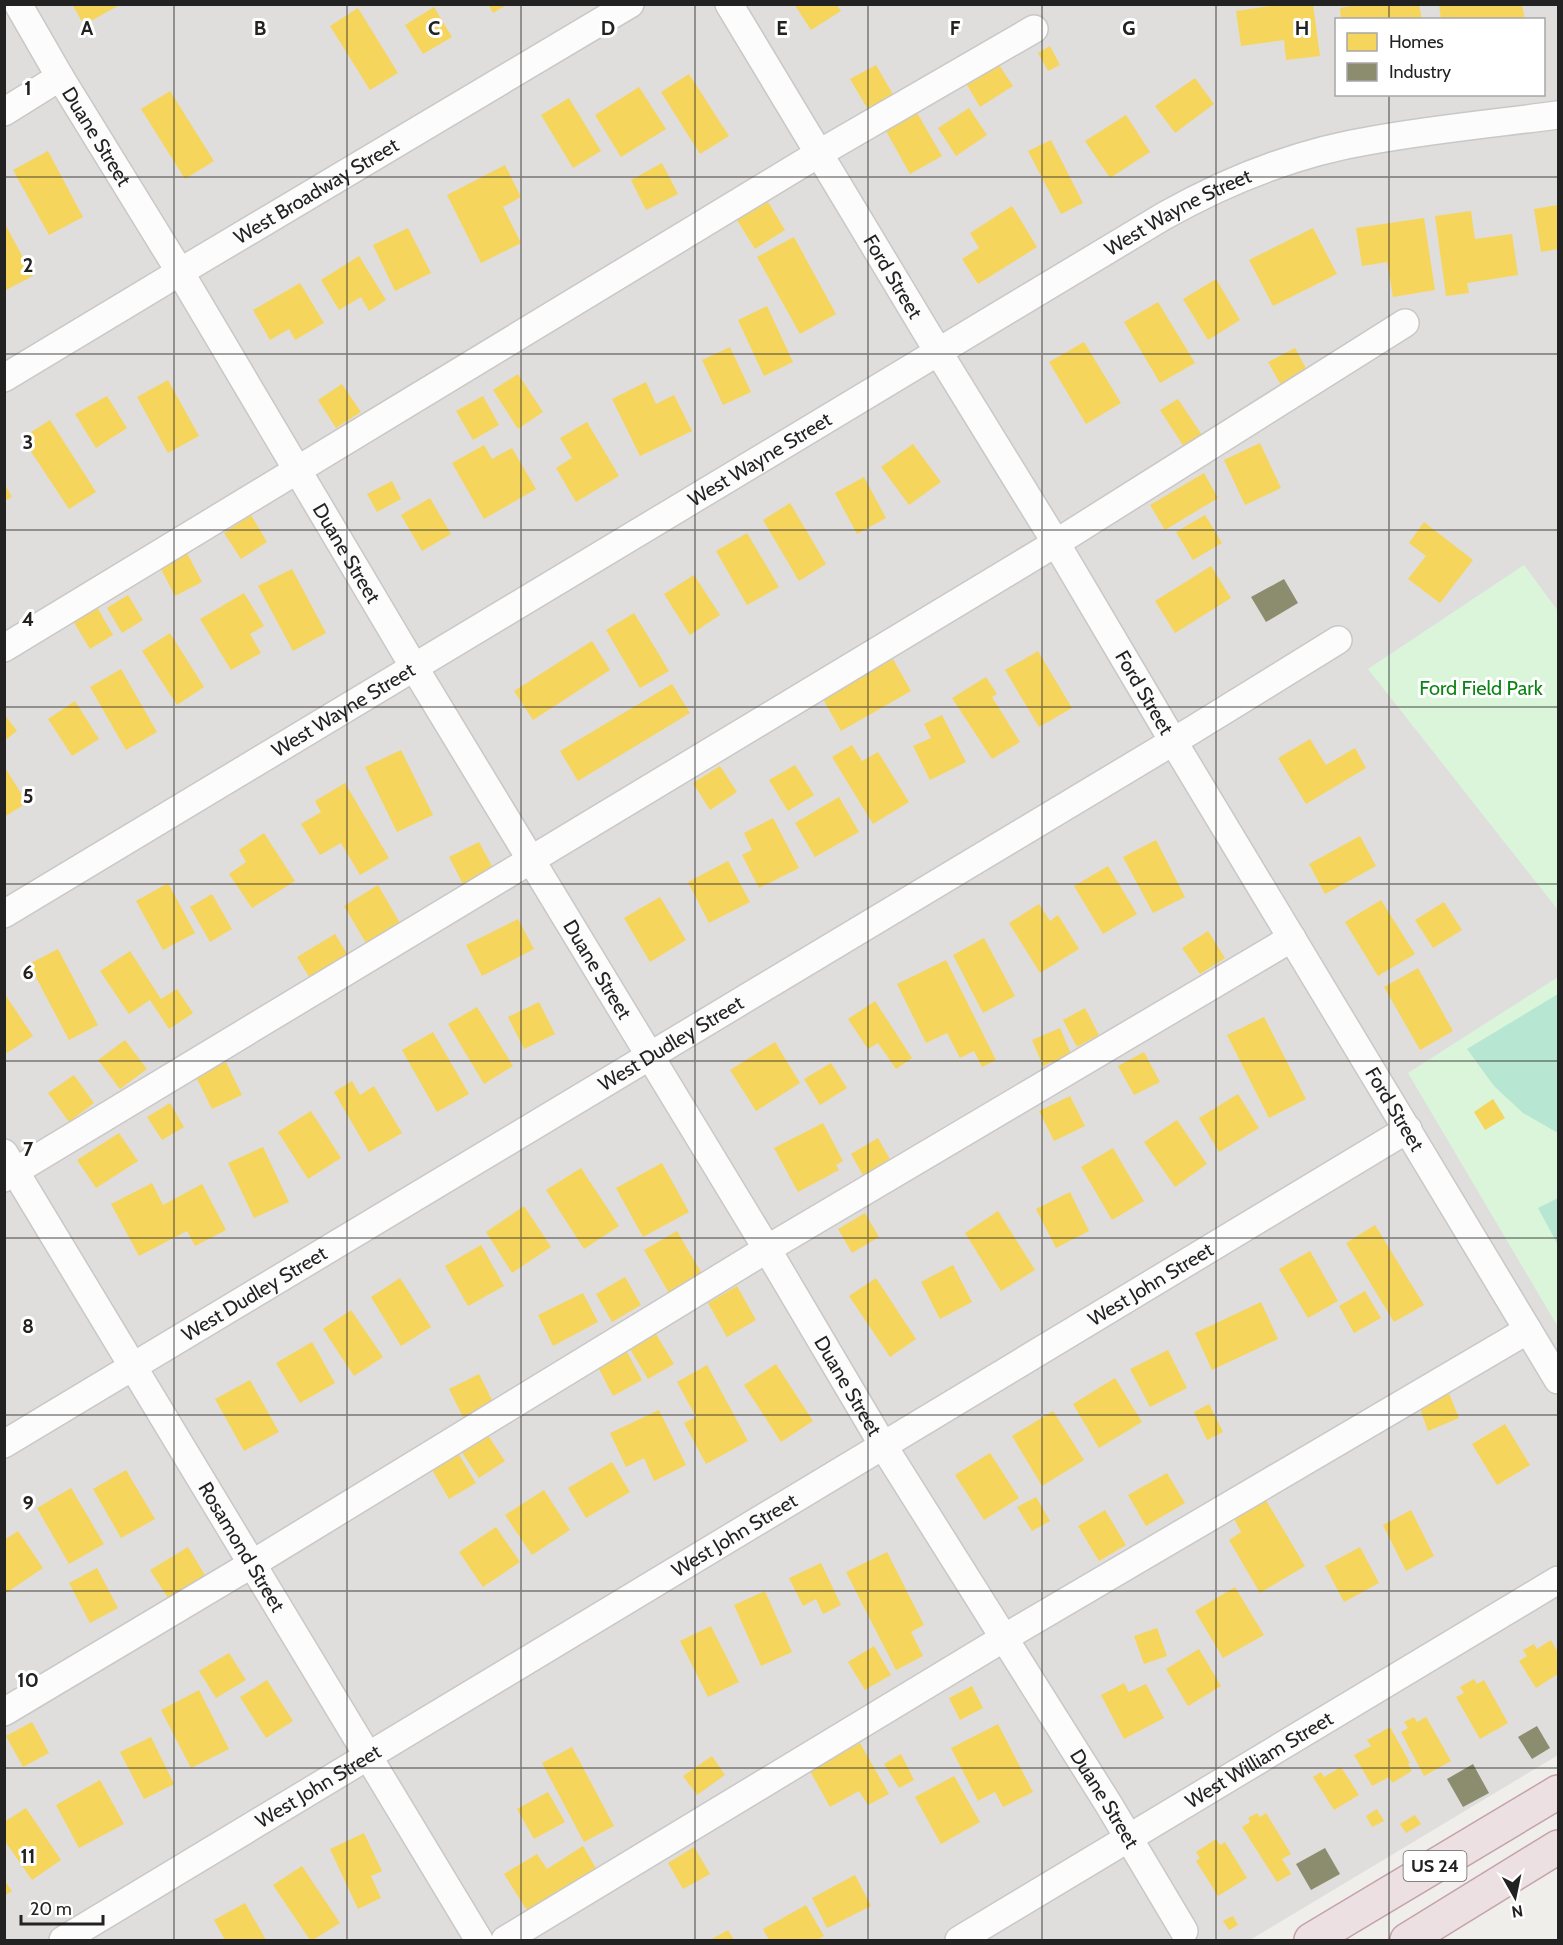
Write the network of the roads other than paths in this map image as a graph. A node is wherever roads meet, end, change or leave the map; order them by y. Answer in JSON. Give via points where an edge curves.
{"nodes":[{"id":1,"x":18,"y":4,"type":"edge"},
{"id":2,"x":630,"y":4,"type":"edge"},
{"id":3,"x":729,"y":4,"type":"edge"},
{"id":4,"x":1034,"y":29,"type":"dead end"},
{"id":5,"x":60,"y":77,"type":"junction"},
{"id":6,"x":4,"y":112,"type":"edge"},
{"id":7,"x":1558,"y":115,"type":"edge"},
{"id":8,"x":818,"y":154,"type":"junction"},
{"id":9,"x":180,"y":272,"type":"junction"},
{"id":10,"x":1405,"y":323,"type":"dead end"},
{"id":11,"x":939,"y":353,"type":"junction"},
{"id":12,"x":4,"y":378,"type":"edge"},
{"id":13,"x":298,"y":470,"type":"junction"},
{"id":14,"x":1056,"y":543,"type":"junction"},
{"id":15,"x":1338,"y":640,"type":"dead end"},
{"id":16,"x":4,"y":648,"type":"edge"},
{"id":17,"x":414,"y":667,"type":"junction"},
{"id":18,"x":1173,"y":741,"type":"junction"},
{"id":19,"x":532,"y":859,"type":"junction"},
{"id":20,"x":4,"y":914,"type":"edge"},
{"id":21,"x":1292,"y":938,"type":"junction"},
{"id":22,"x":650,"y":1056,"type":"junction"},
{"id":23,"x":1408,"y":1129,"type":"junction"},
{"id":24,"x":8,"y":1168,"type":"edge"},
{"id":25,"x":767,"y":1249,"type":"junction"},
{"id":26,"x":1528,"y":1330,"type":"junction"},
{"id":27,"x":134,"y":1367,"type":"junction"},
{"id":28,"x":1558,"y":1380,"type":"edge"},
{"id":29,"x":4,"y":1444,"type":"edge"},
{"id":30,"x":884,"y":1447,"type":"junction"},
{"id":31,"x":252,"y":1564,"type":"junction"},
{"id":32,"x":1558,"y":1580,"type":"edge"},
{"id":33,"x":1004,"y":1638,"type":"junction"},
{"id":34,"x":4,"y":1712,"type":"edge"},
{"id":35,"x":368,"y":1758,"type":"junction"},
{"id":36,"x":1558,"y":1792,"type":"edge"},
{"id":37,"x":1128,"y":1837,"type":"junction"},
{"id":38,"x":1558,"y":1848,"type":"edge"},
{"id":39,"x":1184,"y":1931,"type":"dead end"},
{"id":40,"x":63,"y":1941,"type":"edge"},
{"id":41,"x":479,"y":1941,"type":"edge"},
{"id":42,"x":505,"y":1941,"type":"edge"},
{"id":43,"x":959,"y":1941,"type":"edge"},
{"id":44,"x":1311,"y":1941,"type":"edge"},
{"id":45,"x":1407,"y":1941,"type":"edge"}],
"edges":[{"from":1,"to":5,"type":"street","name":"Duane Street"},
{"from":2,"to":9,"type":"street","name":"West Broadway Street"},
{"from":3,"to":8,"type":"street","name":"Ford Street"},
{"from":4,"to":8,"type":"street"},
{"from":5,"to":6,"type":"street"},
{"from":5,"to":9,"type":"street","name":"Duane Street"},
{"from":7,"to":11,"type":"street","name":"West Wayne Street","via":[[1371,140],[1283,163],[1205,193]]},
{"from":8,"to":11,"type":"street","name":"Ford Street"},
{"from":8,"to":13,"type":"street"},
{"from":9,"to":12,"type":"street","name":"West Broadway Street"},
{"from":9,"to":13,"type":"street","name":"Duane Street"},
{"from":10,"to":14,"type":"street"},
{"from":11,"to":14,"type":"street","name":"Ford Street"},
{"from":11,"to":17,"type":"street","name":"West Wayne Street"},
{"from":13,"to":16,"type":"street"},
{"from":13,"to":17,"type":"street","name":"Duane Street"},
{"from":14,"to":18,"type":"street","name":"Ford Street"},
{"from":14,"to":19,"type":"street"},
{"from":15,"to":18,"type":"street","name":"West Dudley Street"},
{"from":17,"to":19,"type":"street","name":"Duane Street"},
{"from":17,"to":20,"type":"street","name":"West Wayne Street"},
{"from":18,"to":21,"type":"street","name":"Ford Street"},
{"from":18,"to":22,"type":"street","name":"West Dudley Street"},
{"from":19,"to":22,"type":"street","name":"Duane Street"},
{"from":19,"to":24,"type":"street"},
{"from":21,"to":23,"type":"street","name":"Ford Street"},
{"from":21,"to":25,"type":"street"},
{"from":22,"to":25,"type":"street","name":"Duane Street"},
{"from":22,"to":27,"type":"street","name":"West Dudley Street"},
{"from":23,"to":26,"type":"street","name":"Ford Street"},
{"from":23,"to":30,"type":"street","name":"West John Street"},
{"from":24,"to":27,"type":"street","name":"Rosamond Street"},
{"from":25,"to":30,"type":"street","name":"Duane Street"},
{"from":25,"to":31,"type":"street"},
{"from":26,"to":28,"type":"street","name":"Ford Street"},
{"from":26,"to":33,"type":"street"},
{"from":27,"to":29,"type":"street","name":"West Dudley Street"},
{"from":27,"to":31,"type":"street","name":"Rosamond Street"},
{"from":30,"to":33,"type":"street","name":"Duane Street"},
{"from":30,"to":35,"type":"street","name":"West John Street"},
{"from":31,"to":34,"type":"street"},
{"from":31,"to":35,"type":"street","name":"Rosamond Street"},
{"from":32,"to":37,"type":"street","name":"West William Street"},
{"from":33,"to":37,"type":"street","name":"Duane Street"},
{"from":33,"to":42,"type":"street"},
{"from":35,"to":40,"type":"street","name":"West John Street"},
{"from":35,"to":41,"type":"street","name":"Rosamond Street"},
{"from":36,"to":44,"type":"highway","number":"US 24"},
{"from":37,"to":39,"type":"street","name":"Duane Street"},
{"from":37,"to":43,"type":"street","name":"West William Street"},
{"from":38,"to":45,"type":"highway","number":"US 24"}]}
